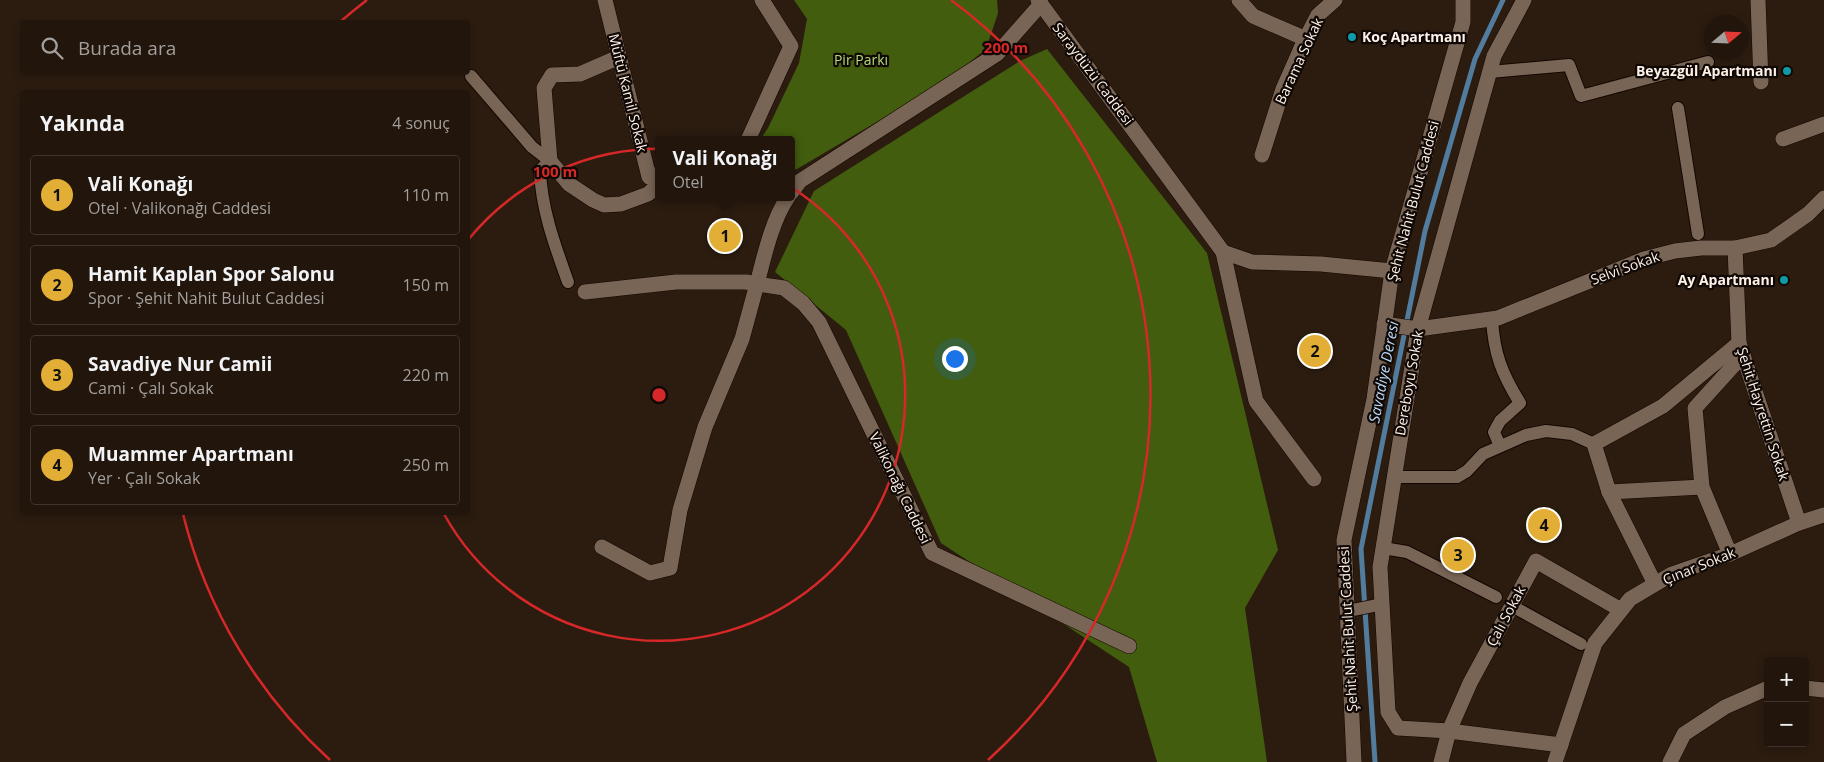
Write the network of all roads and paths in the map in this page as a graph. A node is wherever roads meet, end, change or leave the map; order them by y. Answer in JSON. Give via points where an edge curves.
{"nodes":[{"id":1,"x":605,"y":0,"type":"edge"},
{"id":2,"x":762,"y":0,"type":"edge"},
{"id":3,"x":1239,"y":0,"type":"edge"},
{"id":4,"x":1335,"y":0,"type":"edge"},
{"id":5,"x":1463,"y":0,"type":"edge"},
{"id":6,"x":1524,"y":0,"type":"edge"},
{"id":7,"x":1758,"y":0,"type":"edge"},
{"id":8,"x":1040,"y":2,"type":"edge"},
{"id":9,"x":1306,"y":39,"type":"junction"},
{"id":10,"x":619,"y":57,"type":"junction"},
{"id":11,"x":1708,"y":62,"type":"dead end"},
{"id":12,"x":1490,"y":72,"type":"junction"},
{"id":13,"x":471,"y":76,"type":"dead end"},
{"id":14,"x":1761,"y":82,"type":"dead end"},
{"id":15,"x":1678,"y":108,"type":"dead end"},
{"id":16,"x":1824,"y":124,"type":"edge"},
{"id":17,"x":750,"y":136,"type":"edge"},
{"id":18,"x":1783,"y":139,"type":"dead end"},
{"id":19,"x":1262,"y":155,"type":"dead end"},
{"id":20,"x":550,"y":161,"type":"junction"},
{"id":21,"x":655,"y":175,"type":"edge"},
{"id":22,"x":795,"y":184,"type":"edge"},
{"id":23,"x":655,"y":188,"type":"edge"},
{"id":24,"x":1824,"y":198,"type":"edge"},
{"id":25,"x":786,"y":201,"type":"edge"},
{"id":26,"x":1698,"y":234,"type":"dead end"},
{"id":27,"x":1735,"y":248,"type":"junction"},
{"id":28,"x":1223,"y":252,"type":"junction"},
{"id":29,"x":1392,"y":271,"type":"junction"},
{"id":30,"x":568,"y":282,"type":"dead end"},
{"id":31,"x":756,"y":284,"type":"junction"},
{"id":32,"x":585,"y":292,"type":"dead end"},
{"id":33,"x":1492,"y":319,"type":"junction"},
{"id":34,"x":1384,"y":324,"type":"junction"},
{"id":35,"x":1418,"y":329,"type":"junction"},
{"id":36,"x":1741,"y":349,"type":"junction"},
{"id":37,"x":1594,"y":444,"type":"junction"},
{"id":38,"x":1500,"y":446,"type":"junction"},
{"id":39,"x":1394,"y":477,"type":"junction"},
{"id":40,"x":1314,"y":480,"type":"dead end"},
{"id":41,"x":1702,"y":487,"type":"junction"},
{"id":42,"x":1609,"y":492,"type":"junction"},
{"id":43,"x":1823,"y":517,"type":"edge"},
{"id":44,"x":1799,"y":523,"type":"junction"},
{"id":45,"x":602,"y":547,"type":"dead end"},
{"id":46,"x":1383,"y":548,"type":"junction"},
{"id":47,"x":1730,"y":554,"type":"junction"},
{"id":48,"x":1655,"y":584,"type":"junction"},
{"id":49,"x":1496,"y":597,"type":"dead end"},
{"id":50,"x":1379,"y":605,"type":"junction"},
{"id":51,"x":1512,"y":606,"type":"junction"},
{"id":52,"x":1621,"y":610,"type":"junction"},
{"id":53,"x":1351,"y":611,"type":"junction"},
{"id":54,"x":1581,"y":644,"type":"dead end"},
{"id":55,"x":1129,"y":646,"type":"dead end"},
{"id":56,"x":1809,"y":688,"type":"edge"},
{"id":57,"x":1764,"y":690,"type":"edge"},
{"id":58,"x":1824,"y":690,"type":"edge"},
{"id":59,"x":1449,"y":730,"type":"junction"},
{"id":60,"x":1561,"y":745,"type":"junction"},
{"id":61,"x":1354,"y":762,"type":"edge"},
{"id":62,"x":1441,"y":762,"type":"edge"},
{"id":63,"x":1555,"y":762,"type":"edge"},
{"id":64,"x":1670,"y":762,"type":"edge"}],
"edges":[{"from":1,"to":10,"type":"street","name":"Müftü Kamil Sokak"},
{"from":2,"to":17,"type":"street","via":[[791,46]]},
{"from":3,"to":9,"type":"street","via":[[1253,16]]},
{"from":4,"to":9,"type":"street","name":"Barama Sokak","via":[[1318,15]]},
{"from":5,"to":29,"type":"street","name":"Şehit Nahit Bulut Caddesi","via":[[1462,22]]},
{"from":6,"to":12,"type":"street","name":"Dereboyu Sokak","via":[[1494,56]]},
{"from":7,"to":14,"type":"street"},
{"from":8,"to":22,"type":"street","via":[[997,54]]},
{"from":8,"to":28,"type":"street","name":"Saraydüzü Caddesi"},
{"from":9,"to":19,"type":"street","name":"Barama Sokak","via":[[1283,89]]},
{"from":10,"to":20,"type":"street","via":[[580,74],[552,75],[544,88]]},
{"from":10,"to":21,"type":"street","name":"Müftü Kamil Sokak","via":[[649,177]]},
{"from":11,"to":12,"type":"street","via":[[1581,96],[1569,65]]},
{"from":12,"to":35,"type":"street","name":"Dereboyu Sokak"},
{"from":13,"to":20,"type":"street","via":[[532,147]]},
{"from":15,"to":26,"type":"street"},
{"from":16,"to":18,"type":"street"},
{"from":20,"to":23,"type":"street","via":[[569,184],[604,204],[621,204],[648,194]]},
{"from":20,"to":30,"type":"street","via":[[540,170],[541,189]]},
{"from":24,"to":27,"type":"street","name":"Selvi Sokak","via":[[1808,214],[1771,240]]},
{"from":25,"to":31,"type":"street"},
{"from":27,"to":33,"type":"street","name":"Selvi Sokak","via":[[1675,251],[1644,259]]},
{"from":27,"to":36,"type":"street","name":"Şehit Hayrettin Sokak"},
{"from":28,"to":29,"type":"street","via":[[1252,262]]},
{"from":28,"to":40,"type":"street","via":[[1256,401]]},
{"from":29,"to":34,"type":"street","name":"Şehit Nahit Bulut Caddesi"},
{"from":31,"to":32,"type":"street","name":"Valikonağı Caddesi","via":[[676,282]]},
{"from":31,"to":45,"type":"street","via":[[742,339],[705,427],[680,510],[670,568],[650,573]]},
{"from":31,"to":55,"type":"street","name":"Valikonağı Caddesi","via":[[784,288],[819,322],[932,553]]},
{"from":33,"to":35,"type":"street","name":"Selvi Sokak"},
{"from":33,"to":38,"type":"street","via":[[1497,355],[1506,381],[1520,403],[1500,421],[1494,432]]},
{"from":34,"to":35,"type":"street","name":"Selvi Sokak"},
{"from":34,"to":53,"type":"street","name":"Şehit Nahit Bulut Caddesi","via":[[1374,399],[1344,540]]},
{"from":35,"to":39,"type":"street","name":"Dereboyu Sokak"},
{"from":36,"to":37,"type":"street","via":[[1663,406]]},
{"from":36,"to":41,"type":"street","via":[[1695,408]]},
{"from":36,"to":44,"type":"street","name":"Şehit Hayrettin Sokak"},
{"from":37,"to":38,"type":"street","via":[[1572,434],[1546,431]]},
{"from":37,"to":42,"type":"street"},
{"from":38,"to":39,"type":"street","via":[[1483,454],[1457,477]]},
{"from":39,"to":46,"type":"street","name":"Dereboyu Sokak"},
{"from":41,"to":42,"type":"street"},
{"from":41,"to":47,"type":"street"},
{"from":42,"to":48,"type":"street"},
{"from":43,"to":44,"type":"street"},
{"from":44,"to":47,"type":"street","name":"Çınar Sokak"},
{"from":46,"to":49,"type":"street","via":[[1407,552]]},
{"from":46,"to":50,"type":"street","name":"Dereboyu Sokak"},
{"from":47,"to":48,"type":"street","name":"Çınar Sokak","via":[[1672,574]]},
{"from":48,"to":52,"type":"street","name":"Çınar Sokak","via":[[1630,599]]},
{"from":50,"to":53,"type":"street"},
{"from":50,"to":59,"type":"street","name":"Dereboyu Sokak","via":[[1388,712],[1398,728]]},
{"from":51,"to":52,"type":"street","name":"Çalı Sokak","via":[[1536,561]]},
{"from":51,"to":54,"type":"street"},
{"from":51,"to":59,"type":"street","name":"Çalı Sokak","via":[[1470,683]]},
{"from":52,"to":60,"type":"street","name":"Çınar Sokak","via":[[1595,643]]},
{"from":53,"to":61,"type":"street","name":"Şehit Nahit Bulut Caddesi"},
{"from":56,"to":58,"type":"street"},
{"from":57,"to":64,"type":"street","via":[[1725,707],[1684,734]]},
{"from":59,"to":60,"type":"street"},
{"from":59,"to":62,"type":"street","name":"Çalı Sokak"},
{"from":60,"to":63,"type":"street","name":"Çınar Sokak"}]}
